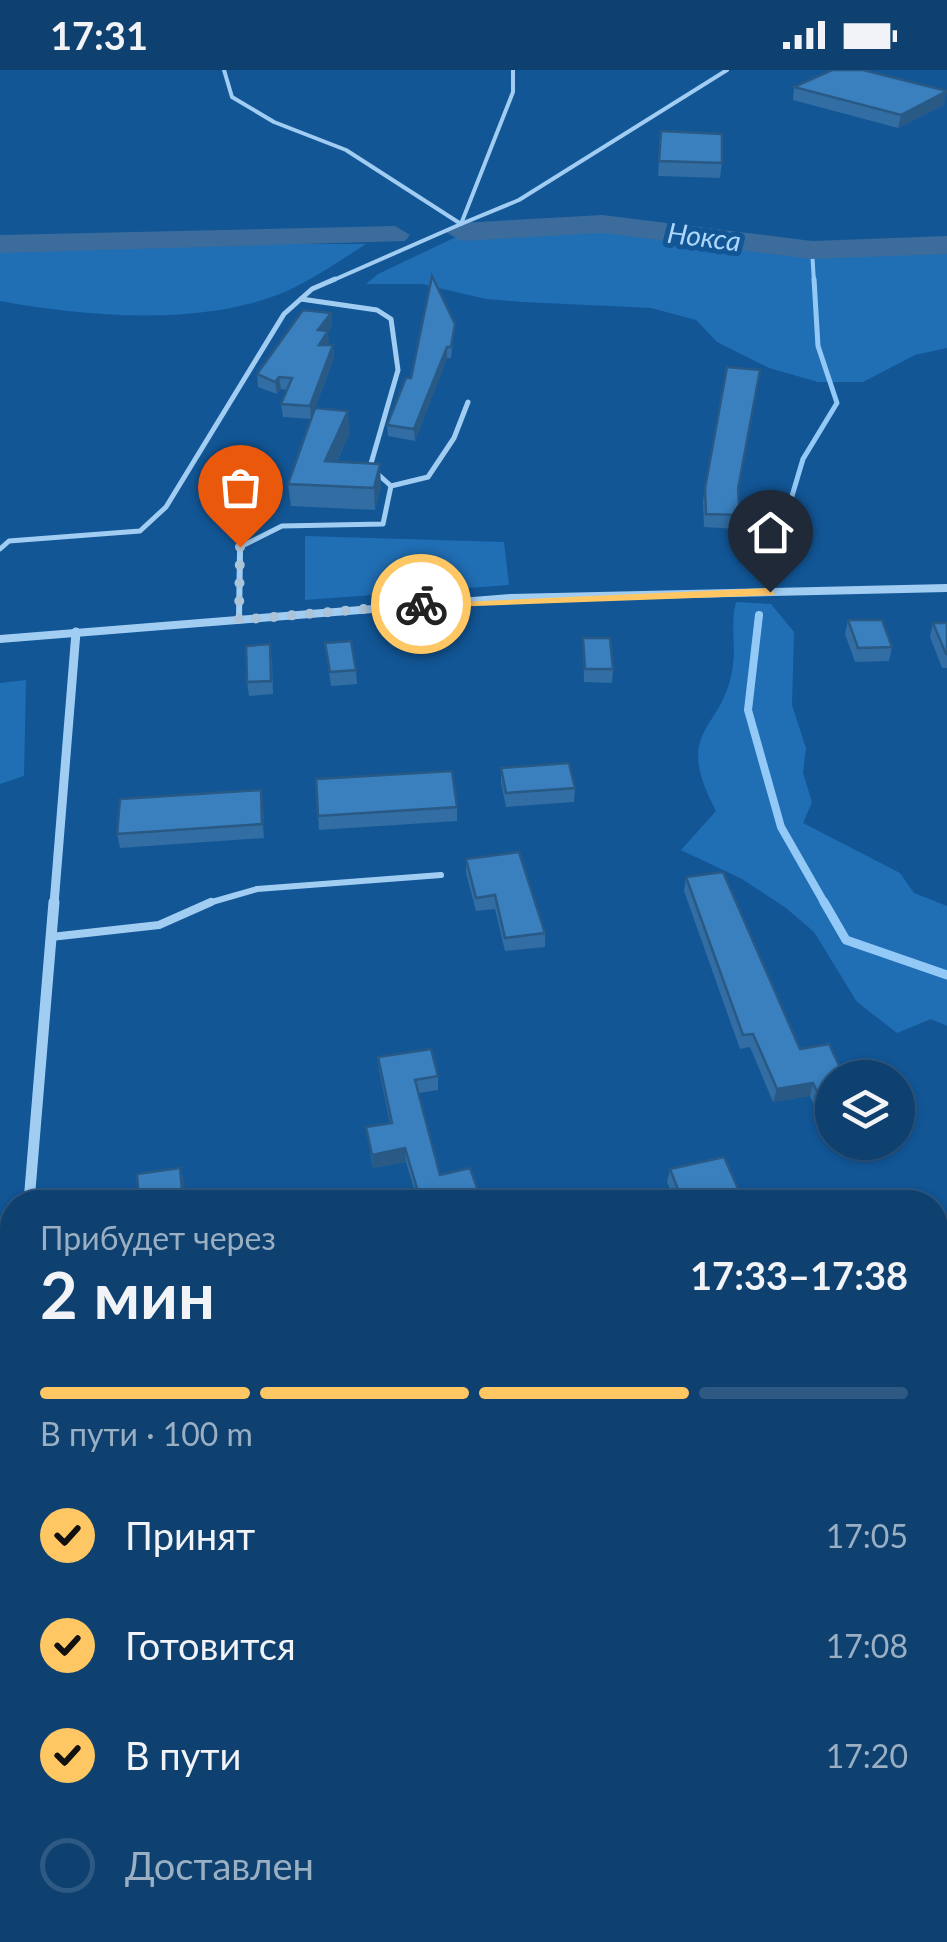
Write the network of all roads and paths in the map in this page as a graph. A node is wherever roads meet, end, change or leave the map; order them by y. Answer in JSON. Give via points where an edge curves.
{"nodes":[{"id":1,"x":224,"y":70,"type":"edge"},
{"id":2,"x":513,"y":70,"type":"edge"},
{"id":3,"x":727,"y":70,"type":"edge"},
{"id":4,"x":461,"y":224,"type":"junction"},
{"id":5,"x":300,"y":299,"type":"junction"},
{"id":6,"x":468,"y":402,"type":"dead end"},
{"id":7,"x":391,"y":486,"type":"junction"},
{"id":8,"x":0,"y":536,"type":"edge"},
{"id":9,"x":8,"y":540,"type":"junction"},
{"id":10,"x":0,"y":549,"type":"edge"},
{"id":11,"x":947,"y":588,"type":"edge"},
{"id":12,"x":239,"y":620,"type":"junction"},
{"id":13,"x":76,"y":632,"type":"junction"},
{"id":14,"x":0,"y":639,"type":"edge"},
{"id":15,"x":441,"y":875,"type":"dead end"},
{"id":16,"x":52,"y":938,"type":"junction"},
{"id":17,"x":31,"y":1190,"type":"edge"}],
"edges":[{"from":1,"to":4,"type":"lane","via":[[232,96],[274,122],[346,150]]},
{"from":2,"to":4,"type":"lane","via":[[513,92]]},
{"from":3,"to":4,"type":"lane","via":[[520,200]]},
{"from":4,"to":5,"type":"lane"},
{"from":5,"to":7,"type":"lane","via":[[377,310],[391,319],[398,370],[370,467]]},
{"from":5,"to":9,"type":"lane","via":[[284,314],[166,507],[140,530]]},
{"from":6,"to":7,"type":"lane","via":[[428,478]]},
{"from":7,"to":12,"type":"lane","via":[[383,524],[282,526],[240,547]]},
{"from":8,"to":9,"type":"lane"},
{"from":9,"to":10,"type":"lane"},
{"from":11,"to":12,"type":"street","via":[[510,598]]},
{"from":12,"to":13,"type":"street"},
{"from":13,"to":14,"type":"street"},
{"from":13,"to":16,"type":"street"},
{"from":15,"to":16,"type":"lane","via":[[257,889],[159,926]]},
{"from":16,"to":17,"type":"street"}]}
